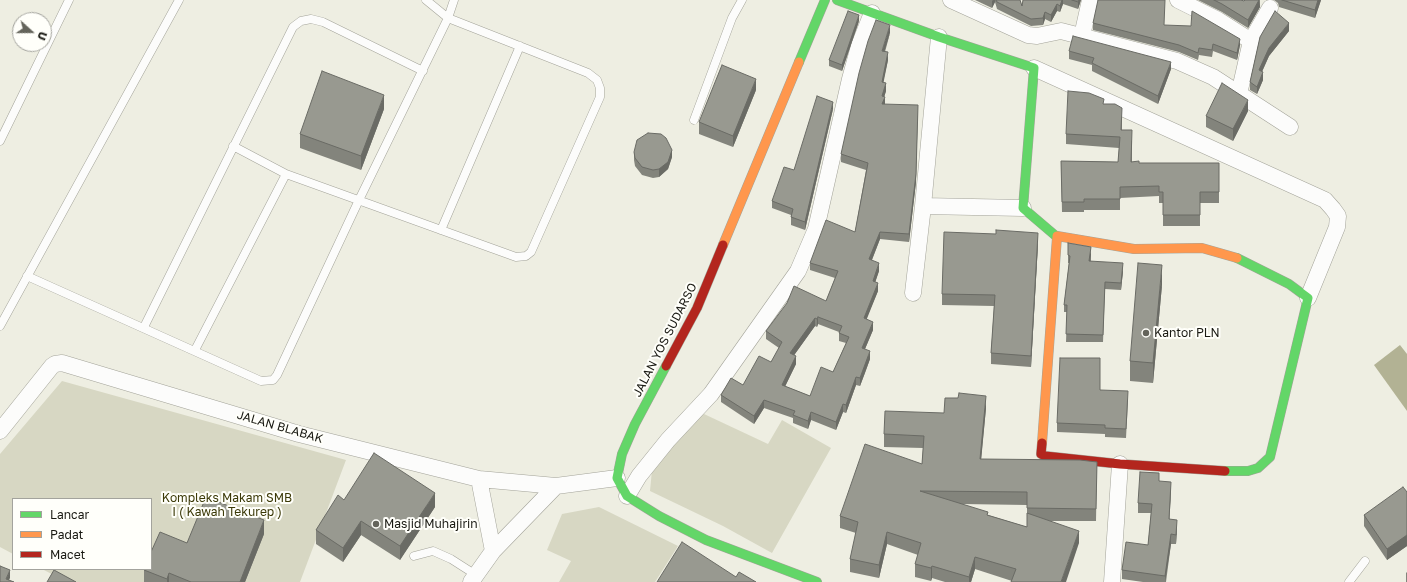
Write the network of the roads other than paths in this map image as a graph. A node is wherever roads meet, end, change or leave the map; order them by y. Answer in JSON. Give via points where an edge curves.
{"nodes":[{"id":1,"x":69,"y":0,"type":"edge"},
{"id":2,"x":179,"y":0,"type":"edge"},
{"id":3,"x":426,"y":0,"type":"edge"},
{"id":4,"x":454,"y":0,"type":"edge"},
{"id":5,"x":742,"y":0,"type":"edge"},
{"id":6,"x":825,"y":0,"type":"edge"},
{"id":7,"x":837,"y":0,"type":"edge"},
{"id":8,"x":951,"y":0,"type":"edge"},
{"id":9,"x":1090,"y":0,"type":"edge"},
{"id":10,"x":1178,"y":0,"type":"edge"},
{"id":11,"x":970,"y":4,"type":"edge"},
{"id":12,"x":866,"y":7,"type":"edge"},
{"id":13,"x":1270,"y":8,"type":"dead end"},
{"id":14,"x":448,"y":18,"type":"junction"},
{"id":15,"x":1082,"y":36,"type":"junction"},
{"id":16,"x":939,"y":37,"type":"junction"},
{"id":17,"x":1251,"y":41,"type":"junction"},
{"id":18,"x":520,"y":46,"type":"junction"},
{"id":19,"x":1034,"y":68,"type":"junction"},
{"id":20,"x":423,"y":71,"type":"junction"},
{"id":21,"x":1239,"y":94,"type":"junction"},
{"id":22,"x":694,"y":120,"type":"dead end"},
{"id":23,"x":1290,"y":127,"type":"dead end"},
{"id":24,"x":0,"y":141,"type":"edge"},
{"id":25,"x":232,"y":146,"type":"junction"},
{"id":26,"x":286,"y":174,"type":"junction"},
{"id":27,"x":359,"y":200,"type":"junction"},
{"id":28,"x":924,"y":206,"type":"junction"},
{"id":29,"x":1023,"y":208,"type":"junction"},
{"id":30,"x":441,"y":230,"type":"junction"},
{"id":31,"x":1057,"y":236,"type":"junction"},
{"id":32,"x":28,"y":276,"type":"junction"},
{"id":33,"x":913,"y":293,"type":"dead end"},
{"id":34,"x":1308,"y":298,"type":"junction"},
{"id":35,"x":0,"y":326,"type":"edge"},
{"id":36,"x":144,"y":327,"type":"junction"},
{"id":37,"x":195,"y":350,"type":"junction"},
{"id":38,"x":0,"y":431,"type":"edge"},
{"id":39,"x":1120,"y":464,"type":"junction"},
{"id":40,"x":618,"y":478,"type":"junction"},
{"id":41,"x":479,"y":479,"type":"junction"},
{"id":42,"x":556,"y":486,"type":"junction"},
{"id":43,"x":627,"y":496,"type":"junction"},
{"id":44,"x":493,"y":551,"type":"junction"},
{"id":45,"x":414,"y":556,"type":"dead end"},
{"id":46,"x":1365,"y":561,"type":"dead end"},
{"id":47,"x":764,"y":562,"type":"junction"},
{"id":48,"x":474,"y":579,"type":"edge"},
{"id":49,"x":786,"y":582,"type":"edge"},
{"id":50,"x":817,"y":582,"type":"edge"},
{"id":51,"x":1112,"y":582,"type":"edge"},
{"id":52,"x":1350,"y":582,"type":"edge"}],
"edges":[{"from":1,"to":24,"type":"lane"},
{"from":2,"to":32,"type":"lane"},
{"from":3,"to":14,"type":"lane"},
{"from":4,"to":14,"type":"lane"},
{"from":5,"to":22,"type":"lane","via":[[732,18]]},
{"from":6,"to":40,"type":"main road","name":"JALAN YOS SUDARSO","via":[[697,308],[635,424],[620,463]]},
{"from":7,"to":12,"type":"main road"},
{"from":8,"to":11,"type":"street"},
{"from":9,"to":15,"type":"street"},
{"from":10,"to":17,"type":"street","via":[[1218,20]]},
{"from":11,"to":15,"type":"street","via":[[1028,35],[1037,36],[1056,31]]},
{"from":12,"to":16,"type":"main road"},
{"from":12,"to":43,"type":"street","via":[[816,229],[798,271],[711,394],[668,440],[639,476]]},
{"from":13,"to":17,"type":"street"},
{"from":14,"to":18,"type":"lane"},
{"from":14,"to":20,"type":"lane"},
{"from":15,"to":21,"type":"street","via":[[1177,61],[1213,77]]},
{"from":16,"to":19,"type":"main road"},
{"from":16,"to":28,"type":"street"},
{"from":17,"to":21,"type":"street"},
{"from":18,"to":30,"type":"lane"},
{"from":18,"to":30,"type":"lane","via":[[588,73],[596,80],[600,88],[600,97],[531,252],[526,256],[516,257]]},
{"from":19,"to":29,"type":"main road"},
{"from":19,"to":34,"type":"street","via":[[1325,200],[1338,216],[1337,227]]},
{"from":20,"to":25,"type":"lane","via":[[323,22],[311,18],[301,21],[293,27]]},
{"from":20,"to":27,"type":"lane"},
{"from":21,"to":23,"type":"street"},
{"from":25,"to":26,"type":"lane"},
{"from":25,"to":36,"type":"lane"},
{"from":26,"to":27,"type":"lane"},
{"from":26,"to":37,"type":"lane"},
{"from":27,"to":30,"type":"lane"},
{"from":27,"to":37,"type":"lane","via":[[277,375],[272,380],[261,381]]},
{"from":28,"to":29,"type":"street"},
{"from":28,"to":33,"type":"street"},
{"from":29,"to":31,"type":"main road"},
{"from":31,"to":34,"type":"main road","via":[[1134,249],[1202,248],[1233,256],[1289,284]]},
{"from":31,"to":39,"type":"main road","via":[[1041,454]]},
{"from":32,"to":35,"type":"lane"},
{"from":32,"to":36,"type":"lane"},
{"from":34,"to":39,"type":"main road","via":[[1270,457],[1266,462],[1258,468],[1237,471]]},
{"from":36,"to":37,"type":"lane"},
{"from":38,"to":41,"type":"street","name":"JALAN BLABAK","via":[[52,366],[62,363],[299,434]]},
{"from":39,"to":51,"type":"street"},
{"from":40,"to":42,"type":"street","name":"JALAN BLABAK"},
{"from":40,"to":43,"type":"main road"},
{"from":41,"to":42,"type":"street","name":"JALAN BLABAK"},
{"from":41,"to":44,"type":"street"},
{"from":42,"to":44,"type":"street"},
{"from":43,"to":47,"type":"main road","via":[[646,509],[706,540]]},
{"from":44,"to":48,"type":"street"},
{"from":45,"to":48,"type":"lane","via":[[433,550],[451,559]]},
{"from":46,"to":52,"type":"lane"},
{"from":47,"to":49,"type":"main road"},
{"from":47,"to":50,"type":"main road"}]}
